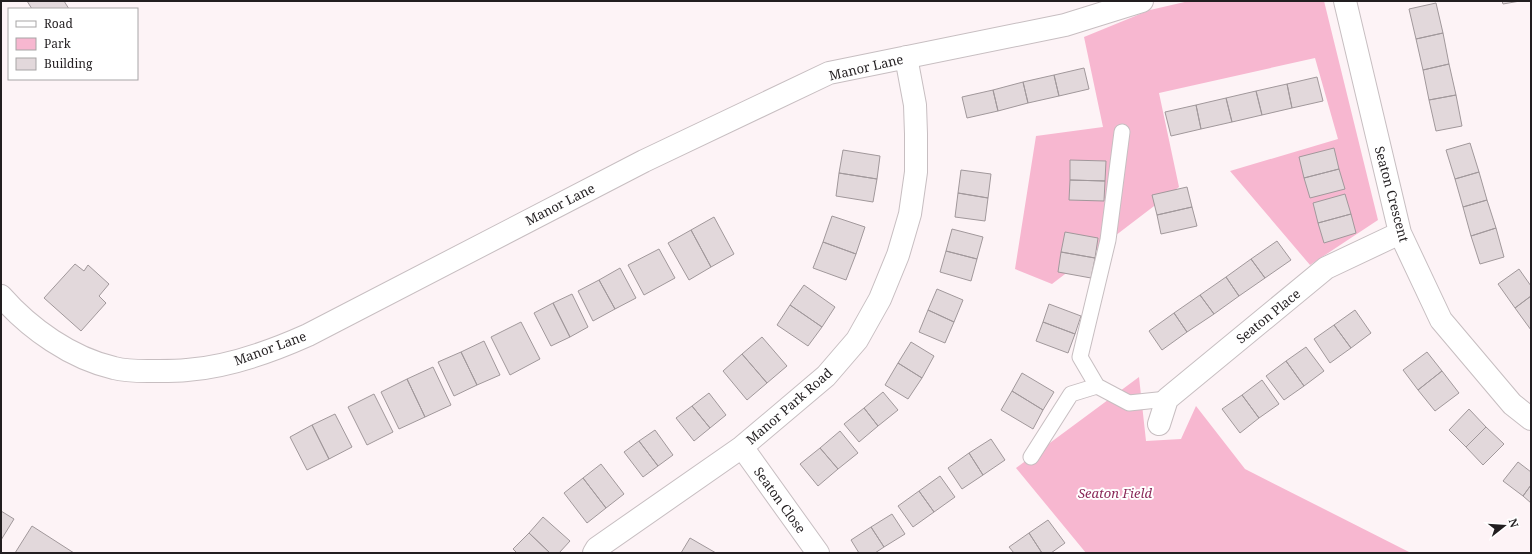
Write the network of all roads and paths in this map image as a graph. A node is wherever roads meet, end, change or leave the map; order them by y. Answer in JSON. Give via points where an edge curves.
{"nodes":[{"id":1,"x":1142,"y":1,"type":"edge"},
{"id":2,"x":1345,"y":1,"type":"edge"},
{"id":3,"x":906,"y":57,"type":"junction"},
{"id":4,"x":1122,"y":132,"type":"dead end"},
{"id":5,"x":1400,"y":233,"type":"junction"},
{"id":6,"x":1,"y":296,"type":"edge"},
{"id":7,"x":1097,"y":386,"type":"junction"},
{"id":8,"x":1167,"y":399,"type":"junction"},
{"id":9,"x":1531,"y":419,"type":"edge"},
{"id":10,"x":1159,"y":424,"type":"dead end"},
{"id":11,"x":742,"y":447,"type":"junction"},
{"id":12,"x":1031,"y":456,"type":"dead end"},
{"id":13,"x":594,"y":553,"type":"edge"},
{"id":14,"x":818,"y":553,"type":"edge"}],
"edges":[{"from":1,"to":3,"type":"street","name":"Manor Lane","via":[[1065,25]]},
{"from":2,"to":5,"type":"street","name":"Seaton Crescent"},
{"from":3,"to":6,"type":"street","name":"Manor Lane","via":[[829,73],[644,161],[308,335],[282,347],[234,362],[187,370],[137,372],[114,368],[67,349],[41,333]]},
{"from":3,"to":11,"type":"street","name":"Manor Park Road","via":[[914,105],[916,172],[910,214],[898,256],[880,299],[857,340],[826,376]]},
{"from":4,"to":7,"type":"lane","via":[[1108,240],[1080,357]]},
{"from":5,"to":8,"type":"street","name":"Seaton Place","via":[[1326,268]]},
{"from":5,"to":9,"type":"street","name":"Seaton Crescent","via":[[1441,320],[1512,404]]},
{"from":7,"to":8,"type":"lane","via":[[1128,403]]},
{"from":7,"to":12,"type":"lane","via":[[1070,394]]},
{"from":8,"to":10,"type":"street"},
{"from":11,"to":13,"type":"street","name":"Manor Park Road","via":[[597,548]]},
{"from":11,"to":14,"type":"street","name":"Seaton Close"}]}
